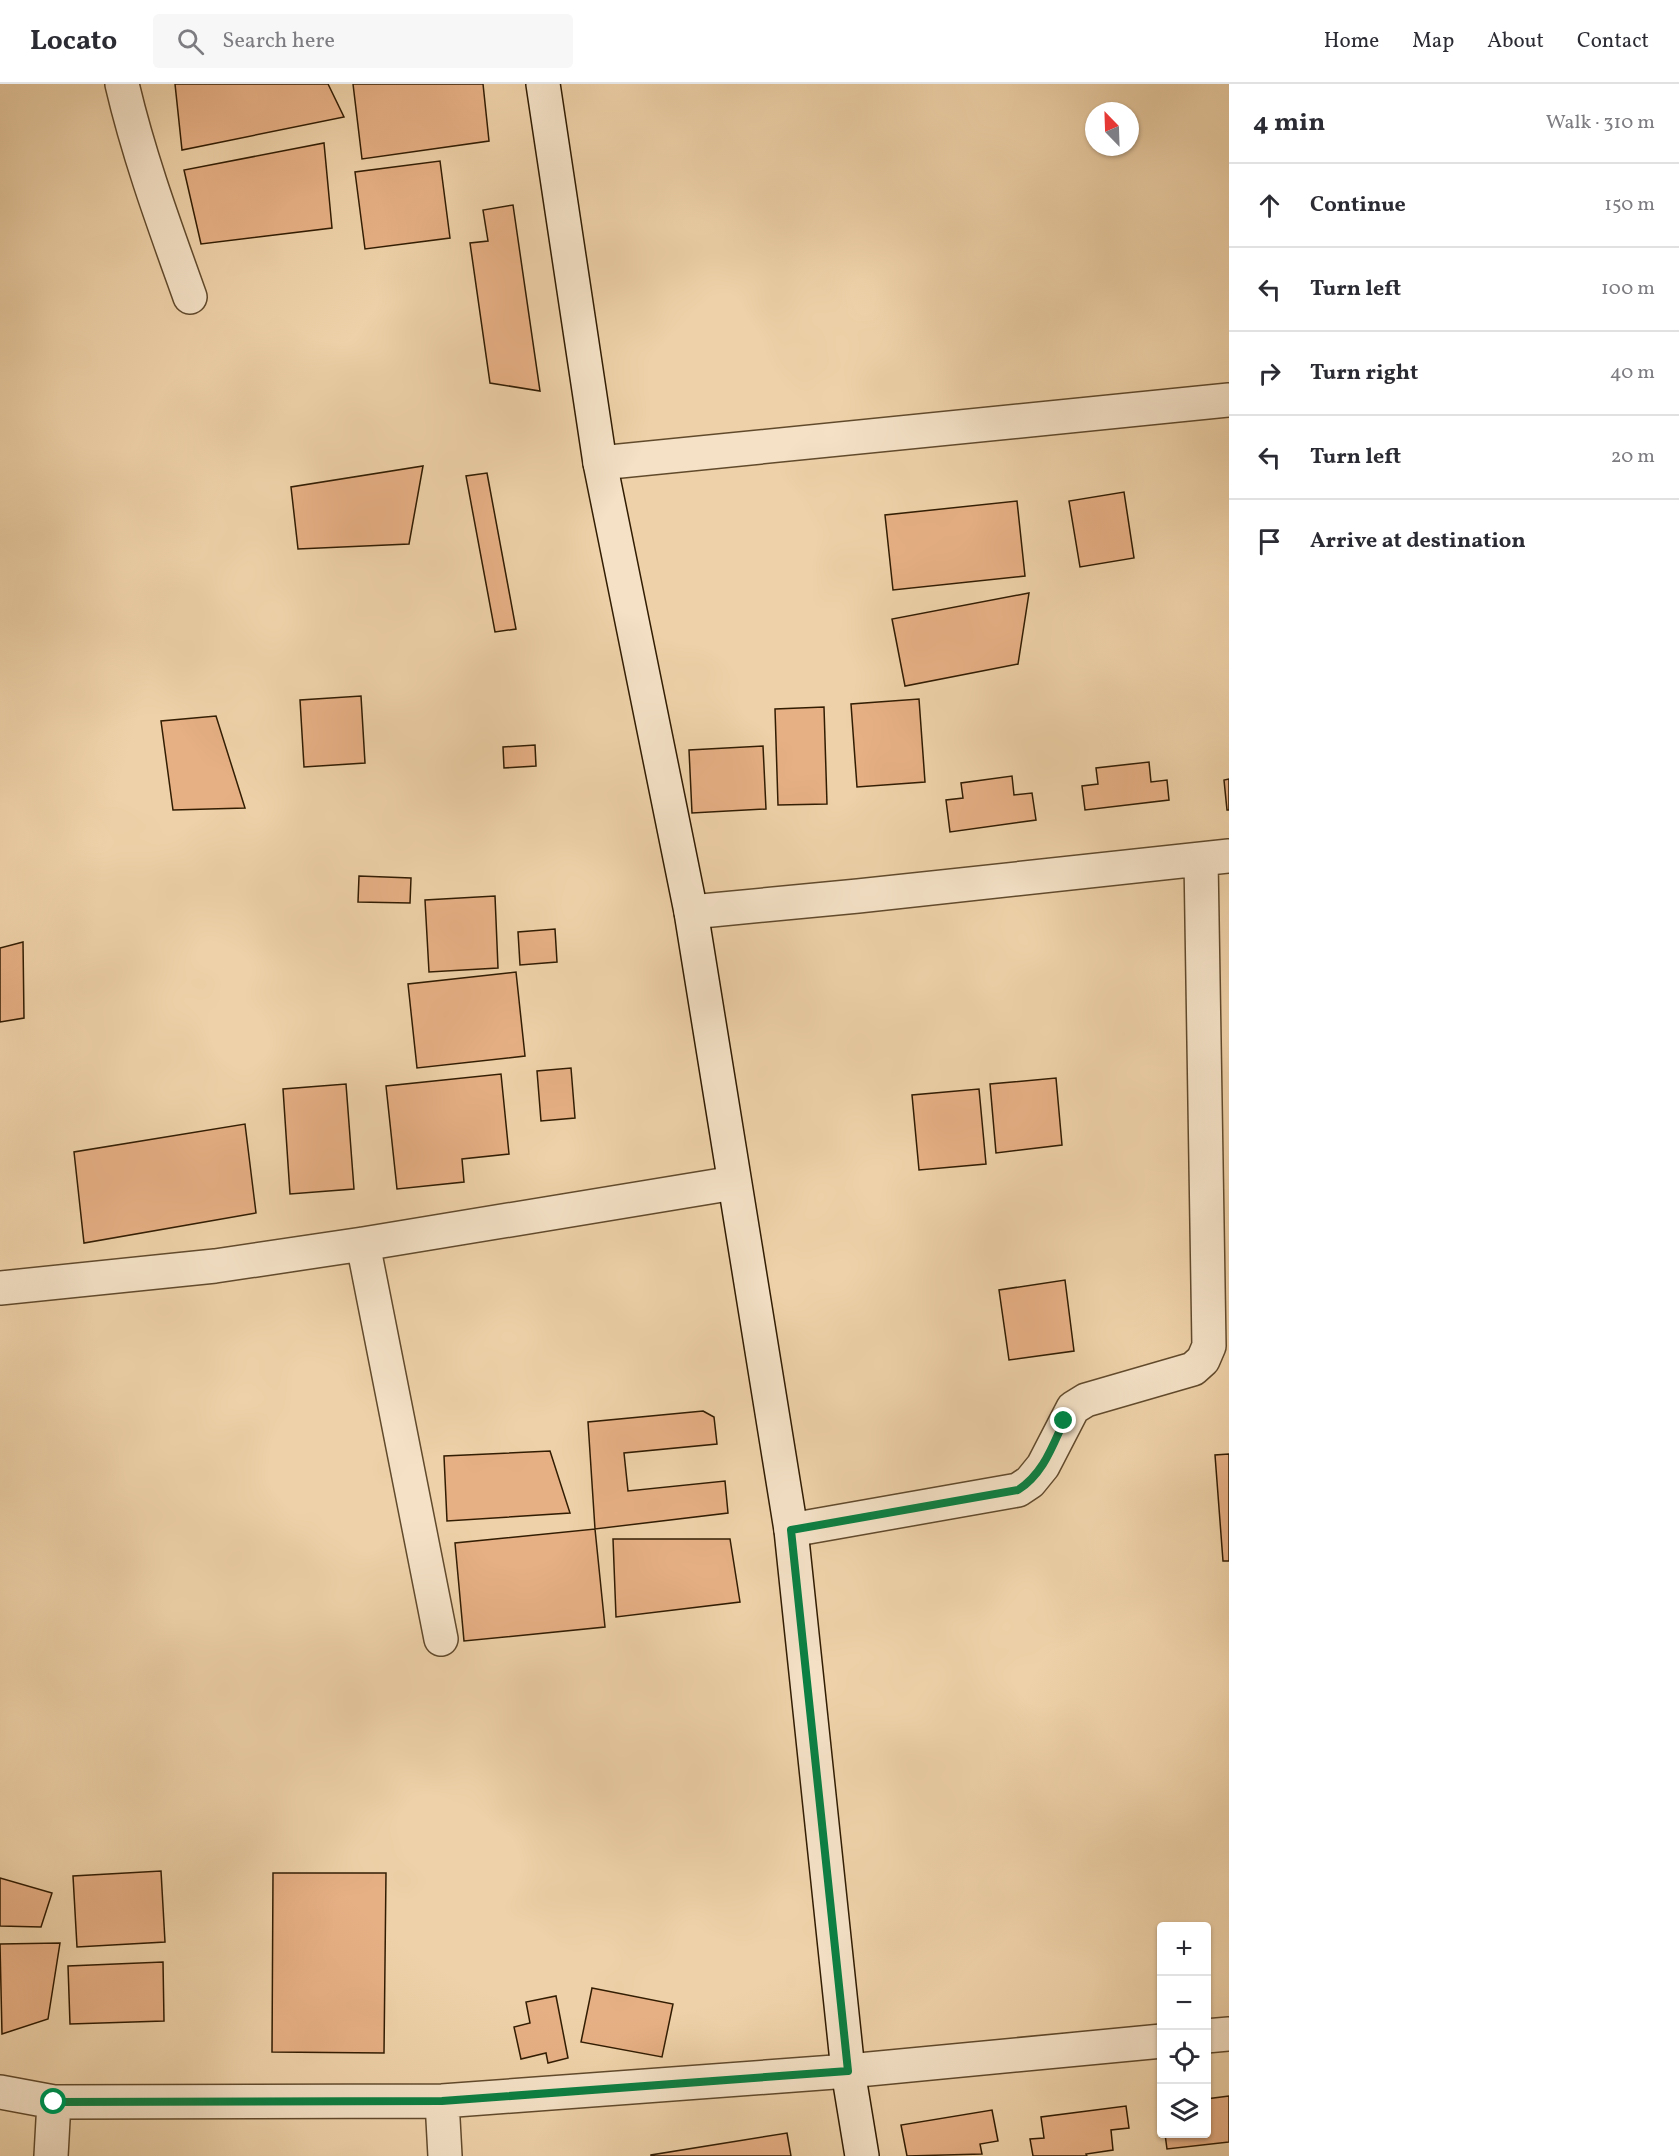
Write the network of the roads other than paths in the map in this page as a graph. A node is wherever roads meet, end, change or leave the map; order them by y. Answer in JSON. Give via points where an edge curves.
{"nodes":[{"id":1,"x":122,"y":84,"type":"edge"},
{"id":2,"x":543,"y":84,"type":"edge"},
{"id":3,"x":190,"y":297,"type":"dead end"},
{"id":4,"x":1229,"y":400,"type":"edge"},
{"id":5,"x":600,"y":463,"type":"junction"},
{"id":6,"x":1215,"y":857,"type":"edge"},
{"id":7,"x":691,"y":912,"type":"junction"},
{"id":8,"x":734,"y":1183,"type":"junction"},
{"id":9,"x":363,"y":1244,"type":"junction"},
{"id":10,"x":0,"y":1288,"type":"edge"},
{"id":11,"x":791,"y":1530,"type":"junction"},
{"id":12,"x":441,"y":1639,"type":"dead end"},
{"id":13,"x":1229,"y":2034,"type":"edge"},
{"id":14,"x":1211,"y":2036,"type":"edge"},
{"id":15,"x":1157,"y":2040,"type":"edge"},
{"id":16,"x":848,"y":2071,"type":"junction"},
{"id":17,"x":0,"y":2092,"type":"edge"},
{"id":18,"x":442,"y":2101,"type":"junction"},
{"id":19,"x":54,"y":2102,"type":"junction"},
{"id":20,"x":51,"y":2156,"type":"edge"},
{"id":21,"x":446,"y":2156,"type":"edge"},
{"id":22,"x":862,"y":2156,"type":"edge"}],
"edges":[{"from":1,"to":3,"type":"street","via":[[156,202]]},
{"from":2,"to":5,"type":"street"},
{"from":4,"to":5,"type":"street"},
{"from":5,"to":7,"type":"street"},
{"from":6,"to":7,"type":"street"},
{"from":6,"to":11,"type":"street","via":[[1209,1346],[1203,1360],[1193,1369],[1086,1400],[1073,1408],[1043,1466],[1018,1490]]},
{"from":7,"to":8,"type":"street"},
{"from":8,"to":9,"type":"street"},
{"from":8,"to":11,"type":"street"},
{"from":9,"to":10,"type":"street","via":[[215,1266]]},
{"from":9,"to":12,"type":"street"},
{"from":11,"to":16,"type":"street"},
{"from":13,"to":14,"type":"street"},
{"from":15,"to":16,"type":"street"},
{"from":16,"to":18,"type":"street"},
{"from":16,"to":22,"type":"street"},
{"from":17,"to":19,"type":"street"},
{"from":18,"to":19,"type":"street"},
{"from":18,"to":21,"type":"street"},
{"from":19,"to":20,"type":"street"}]}
